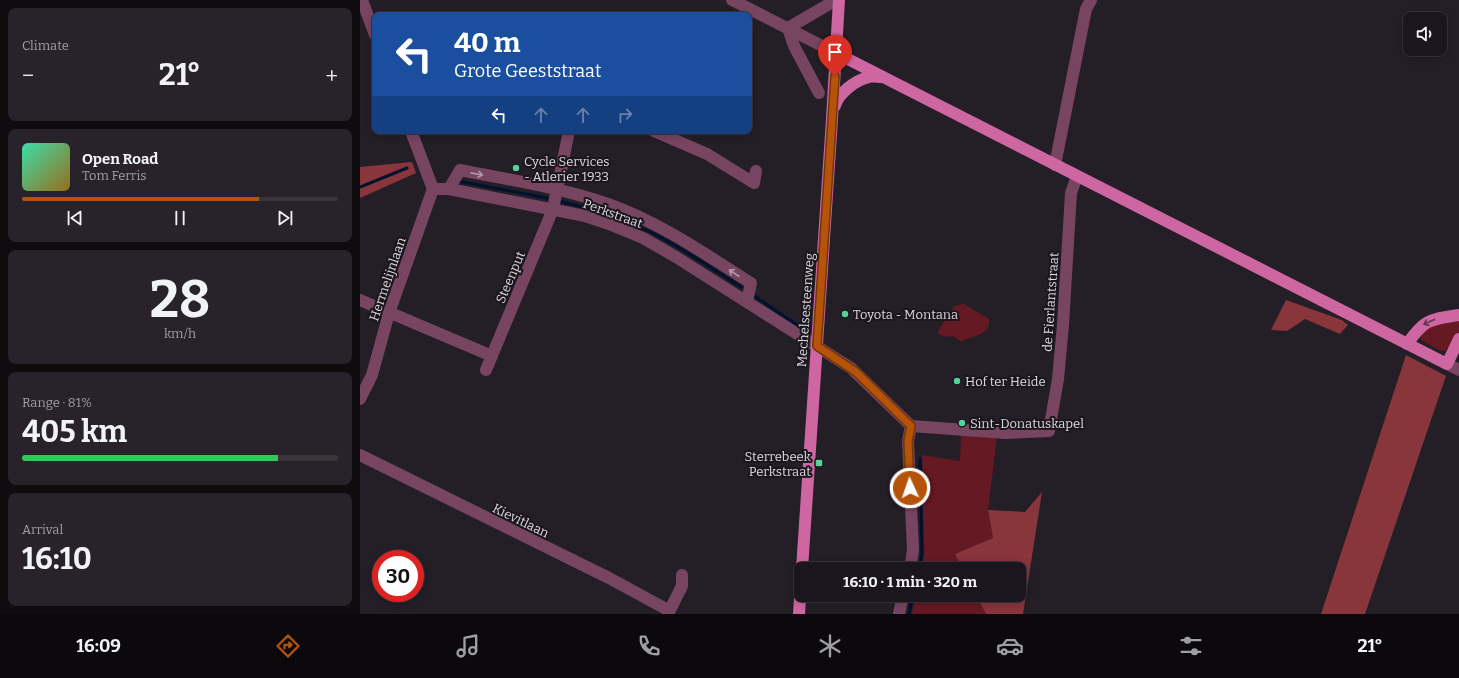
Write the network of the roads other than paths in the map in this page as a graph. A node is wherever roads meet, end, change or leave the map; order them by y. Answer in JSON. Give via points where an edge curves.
{"nodes":[{"id":1,"x":362,"y":0,"type":"edge"},
{"id":2,"x":732,"y":0,"type":"edge"},
{"id":3,"x":838,"y":0,"type":"edge"},
{"id":4,"x":1091,"y":0,"type":"edge"},
{"id":5,"x":372,"y":27,"type":"edge"},
{"id":6,"x":788,"y":28,"type":"junction"},
{"id":7,"x":836,"y":53,"type":"junction"},
{"id":8,"x":882,"y":77,"type":"junction"},
{"id":9,"x":818,"y":93,"type":"dead end"},
{"id":10,"x":832,"y":119,"type":"junction"},
{"id":11,"x":412,"y":134,"type":"edge"},
{"id":12,"x":568,"y":134,"type":"edge"},
{"id":13,"x":661,"y":134,"type":"edge"},
{"id":14,"x":1055,"y":165,"type":"junction"},
{"id":15,"x":756,"y":171,"type":"dead end"},
{"id":16,"x":1077,"y":176,"type":"junction"},
{"id":17,"x":433,"y":189,"type":"junction"},
{"id":18,"x":449,"y":189,"type":"junction"},
{"id":19,"x":557,"y":190,"type":"junction"},
{"id":20,"x":553,"y":209,"type":"junction"},
{"id":21,"x":360,"y":300,"type":"edge"},
{"id":22,"x":747,"y":302,"type":"junction"},
{"id":23,"x":389,"y":313,"type":"junction"},
{"id":24,"x":1459,"y":315,"type":"edge"},
{"id":25,"x":1459,"y":339,"type":"edge"},
{"id":26,"x":1408,"y":344,"type":"junction"},
{"id":27,"x":817,"y":346,"type":"junction"},
{"id":28,"x":492,"y":356,"type":"junction"},
{"id":29,"x":1447,"y":364,"type":"junction"},
{"id":30,"x":486,"y":370,"type":"dead end"},
{"id":31,"x":1459,"y":370,"type":"edge"},
{"id":32,"x":360,"y":399,"type":"edge"},
{"id":33,"x":911,"y":426,"type":"junction"},
{"id":34,"x":360,"y":455,"type":"edge"},
{"id":35,"x":802,"y":562,"type":"edge"},
{"id":36,"x":911,"y":562,"type":"edge"},
{"id":37,"x":682,"y":575,"type":"dead end"},
{"id":38,"x":800,"y":602,"type":"edge"},
{"id":39,"x":902,"y":602,"type":"edge"},
{"id":40,"x":668,"y":612,"type":"edge"},
{"id":41,"x":799,"y":614,"type":"edge"},
{"id":42,"x":899,"y":614,"type":"edge"}],
"edges":[{"from":1,"to":5,"type":"street"},
{"from":2,"to":6,"type":"street"},
{"from":3,"to":6,"type":"street"},
{"from":3,"to":7,"type":"main road","name":"Mechelsesteenweg"},
{"from":4,"to":14,"type":"street","via":[[1086,9]]},
{"from":6,"to":7,"type":"street"},
{"from":6,"to":9,"type":"street","via":[[794,46]]},
{"from":7,"to":8,"type":"main road"},
{"from":7,"to":10,"type":"main road","name":"Mechelsesteenweg"},
{"from":8,"to":10,"type":"main road","via":[[867,77],[843,92],[836,101]]},
{"from":8,"to":14,"type":"main road"},
{"from":10,"to":27,"type":"main road","name":"Mechelsesteenweg"},
{"from":11,"to":17,"type":"street"},
{"from":12,"to":19,"type":"street","name":"Steenput"},
{"from":13,"to":15,"type":"street","via":[[707,154],[754,183]]},
{"from":14,"to":16,"type":"main road"},
{"from":16,"to":26,"type":"main road"},
{"from":16,"to":33,"type":"street","name":"de Fierlantstraat","via":[[1072,193],[1058,379],[1049,431],[1006,433]]},
{"from":17,"to":18,"type":"street","name":"Perkstraat"},
{"from":17,"to":23,"type":"street","name":"Hermelijnlaan"},
{"from":18,"to":19,"type":"street","one_way":true,"via":[[460,170]]},
{"from":18,"to":20,"type":"street","name":"Perkstraat"},
{"from":19,"to":20,"type":"street","name":"Steenput"},
{"from":22,"to":19,"type":"street","one_way":true,"via":[[751,284],[694,247],[608,204]]},
{"from":20,"to":22,"type":"street","name":"Perkstraat","via":[[585,216],[643,238]]},
{"from":20,"to":28,"type":"street","name":"Steenput"},
{"from":21,"to":23,"type":"street"},
{"from":22,"to":27,"type":"street","name":"Perkstraat"},
{"from":23,"to":28,"type":"street"},
{"from":23,"to":32,"type":"street","name":"Hermelijnlaan","via":[[372,375]]},
{"from":24,"to":26,"type":"main road","one_way":true,"via":[[1426,323]]},
{"from":25,"to":29,"type":"main road"},
{"from":26,"to":29,"type":"main road"},
{"from":27,"to":33,"type":"street","name":"Perkstraat","via":[[856,372]]},
{"from":27,"to":35,"type":"main road","name":"Mechelsesteenweg"},
{"from":28,"to":30,"type":"street","name":"Steenput"},
{"from":29,"to":31,"type":"street"},
{"from":33,"to":36,"type":"street","via":[[908,453],[913,550]]},
{"from":34,"to":40,"type":"street","name":"Kievitlaan","via":[[609,578]]},
{"from":37,"to":40,"type":"street","via":[[682,586]]},
{"from":38,"to":41,"type":"main road"},
{"from":39,"to":42,"type":"street"}]}
